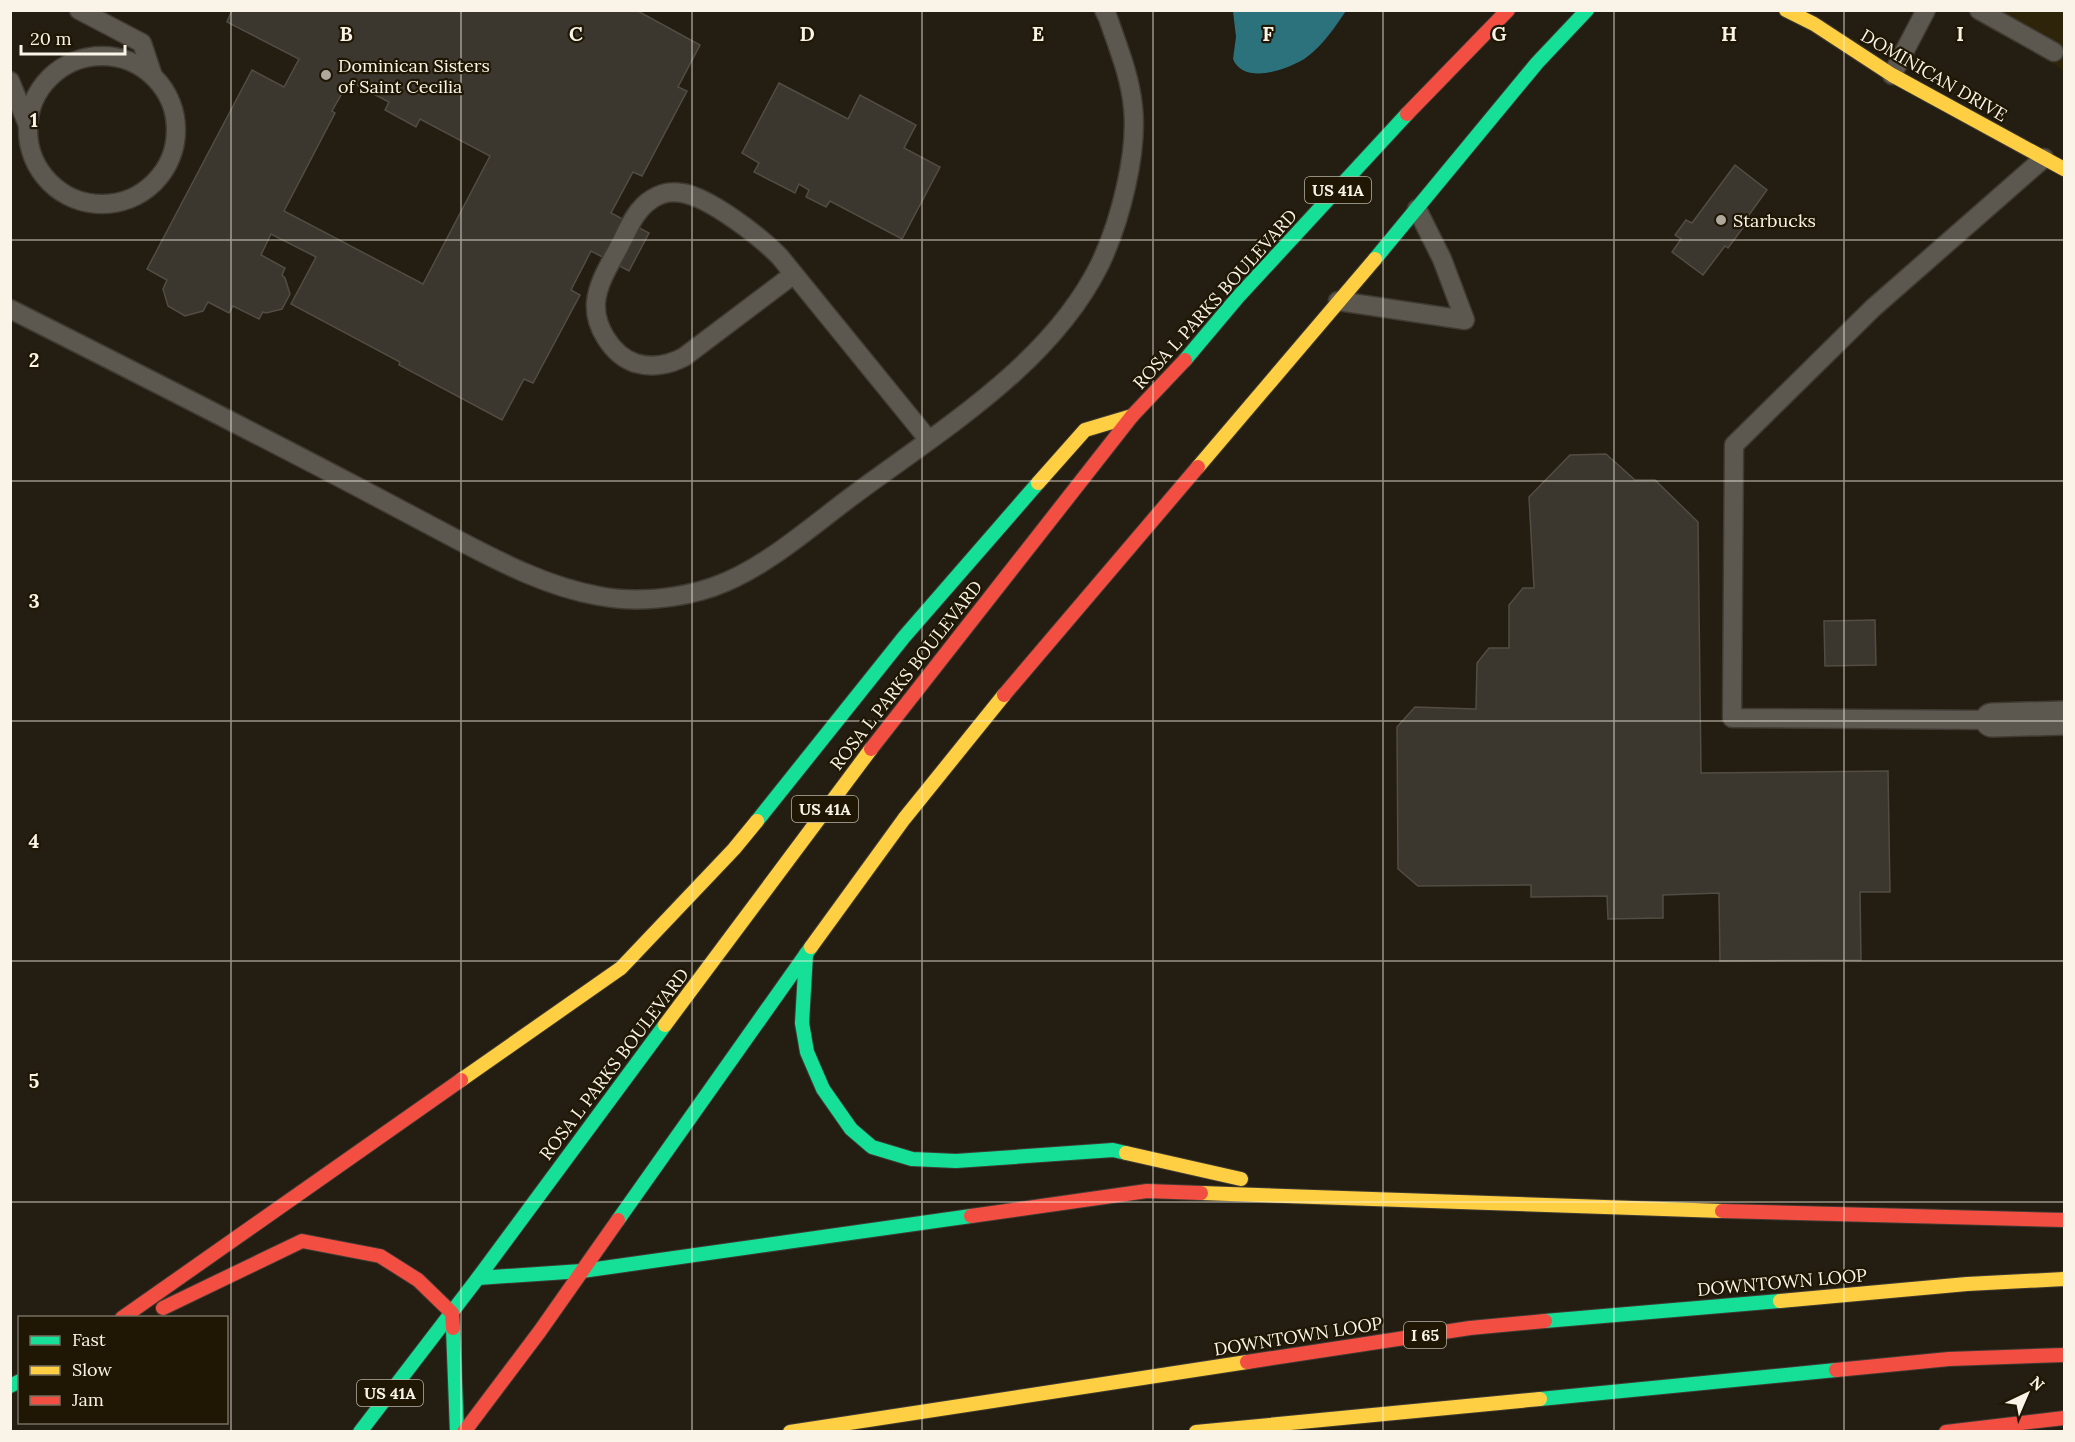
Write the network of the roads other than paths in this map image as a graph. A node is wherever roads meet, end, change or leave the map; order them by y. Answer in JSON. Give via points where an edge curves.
{"nodes":[{"id":1,"x":79,"y":10,"type":"edge"},
{"id":2,"x":1104,"y":10,"type":"edge"},
{"id":3,"x":1494,"y":10,"type":"edge"},
{"id":4,"x":1508,"y":10,"type":"edge"},
{"id":5,"x":1587,"y":10,"type":"edge"},
{"id":6,"x":1786,"y":10,"type":"edge"},
{"id":7,"x":1804,"y":10,"type":"edge"},
{"id":8,"x":1926,"y":10,"type":"edge"},
{"id":9,"x":1978,"y":10,"type":"edge"},
{"id":10,"x":1814,"y":24,"type":"junction"},
{"id":11,"x":1489,"y":30,"type":"junction"},
{"id":12,"x":2055,"y":52,"type":"dead end"},
{"id":13,"x":1892,"y":75,"type":"junction"},
{"id":14,"x":153,"y":76,"type":"junction"},
{"id":15,"x":10,"y":81,"type":"edge"},
{"id":16,"x":28,"y":127,"type":"junction"},
{"id":17,"x":2044,"y":158,"type":"junction"},
{"id":18,"x":2064,"y":168,"type":"edge"},
{"id":19,"x":1417,"y":209,"type":"junction"},
{"id":20,"x":794,"y":274,"type":"junction"},
{"id":21,"x":1338,"y":301,"type":"junction"},
{"id":22,"x":10,"y":309,"type":"edge"},
{"id":23,"x":1132,"y":416,"type":"junction"},
{"id":24,"x":928,"y":439,"type":"junction"},
{"id":25,"x":2064,"y":718,"type":"edge"},
{"id":26,"x":1992,"y":720,"type":"joint"},
{"id":27,"x":806,"y":954,"type":"junction"},
{"id":28,"x":1316,"y":1196,"type":"junction"},
{"id":29,"x":2064,"y":1220,"type":"edge"},
{"id":30,"x":582,"y":1271,"type":"junction"},
{"id":31,"x":478,"y":1278,"type":"junction"},
{"id":32,"x":2064,"y":1279,"type":"edge"},
{"id":33,"x":452,"y":1313,"type":"junction"},
{"id":34,"x":123,"y":1316,"type":"edge"},
{"id":35,"x":146,"y":1316,"type":"edge"},
{"id":36,"x":2064,"y":1355,"type":"edge"},
{"id":37,"x":2064,"y":1418,"type":"edge"},
{"id":38,"x":360,"y":1431,"type":"edge"},
{"id":39,"x":457,"y":1431,"type":"edge"},
{"id":40,"x":464,"y":1431,"type":"edge"},
{"id":41,"x":790,"y":1431,"type":"edge"},
{"id":42,"x":1196,"y":1431,"type":"edge"},
{"id":43,"x":1946,"y":1431,"type":"edge"}],
"edges":[{"from":1,"to":14,"type":"lane","via":[[142,43]]},
{"from":2,"to":24,"type":"lane","via":[[1130,85],[1134,138],[1115,226],[1099,266],[1077,302],[1036,353]]},
{"from":3,"to":11,"type":"main road"},
{"from":4,"to":11,"type":"main road","name":"ROSA L PARKS BOULEVARD","number":"US 41A"},
{"from":5,"to":19,"type":"main road","via":[[1537,63]]},
{"from":6,"to":10,"type":"main road","name":"DOMINICAN DRIVE"},
{"from":7,"to":10,"type":"main road"},
{"from":8,"to":13,"type":"lane"},
{"from":9,"to":12,"type":"lane"},
{"from":10,"to":13,"type":"main road","name":"DOMINICAN DRIVE"},
{"from":11,"to":23,"type":"main road","name":"ROSA L PARKS BOULEVARD","number":"US 41A"},
{"from":13,"to":17,"type":"main road","name":"DOMINICAN DRIVE"},
{"from":14,"to":16,"type":"lane","via":[[117,57],[72,62],[41,88],[31,108]]},
{"from":14,"to":16,"type":"lane","via":[[170,100],[175,115],[175,147],[156,181],[126,200],[94,203],[59,190],[34,160]]},
{"from":15,"to":16,"type":"lane"},
{"from":17,"to":18,"type":"main road","name":"DOMINICAN DRIVE"},
{"from":17,"to":26,"type":"lane","via":[[1873,308],[1734,445],[1732,718]]},
{"from":19,"to":21,"type":"main road"},
{"from":19,"to":21,"type":"lane","via":[[1466,320]]},
{"from":20,"to":20,"type":"lane","via":[[767,243],[731,217],[694,196],[670,192],[652,198],[634,217],[597,294],[597,319],[604,335],[625,357],[635,363],[667,364],[684,357]]},
{"from":20,"to":24,"type":"lane"},
{"from":21,"to":27,"type":"main road","via":[[1013,684],[904,819]]},
{"from":22,"to":24,"type":"lane","via":[[489,556],[535,578],[615,599],[682,595],[735,578],[761,564]]},
{"from":23,"to":31,"type":"main road","name":"ROSA L PARKS BOULEVARD","number":"US 41A","via":[[836,794]]},
{"from":23,"to":34,"type":"main road","via":[[1085,430],[904,637],[734,849],[621,968]]},
{"from":25,"to":26,"type":"street"},
{"from":27,"to":28,"type":"main road","via":[[802,1023],[807,1052],[823,1089],[851,1129],[872,1147],[912,1159],[956,1161],[1113,1150]]},
{"from":27,"to":30,"type":"main road"},
{"from":28,"to":29,"type":"main road"},
{"from":28,"to":30,"type":"main road","via":[[1147,1191]]},
{"from":30,"to":31,"type":"main road"},
{"from":30,"to":40,"type":"main road"},
{"from":31,"to":33,"type":"main road","name":"ROSA L PARKS BOULEVARD","number":"US 41A"},
{"from":32,"to":41,"type":"main road","name":"DOWNTOWN LOOP","number":"I 65","via":[[1470,1328]]},
{"from":33,"to":35,"type":"main road","via":[[418,1280],[380,1256],[302,1241]]},
{"from":33,"to":38,"type":"main road","name":"ROSA L PARKS BOULEVARD","number":"US 41A"},
{"from":33,"to":39,"type":"main road"},
{"from":36,"to":42,"type":"main road","via":[[1949,1359]]},
{"from":37,"to":43,"type":"main road"}]}
